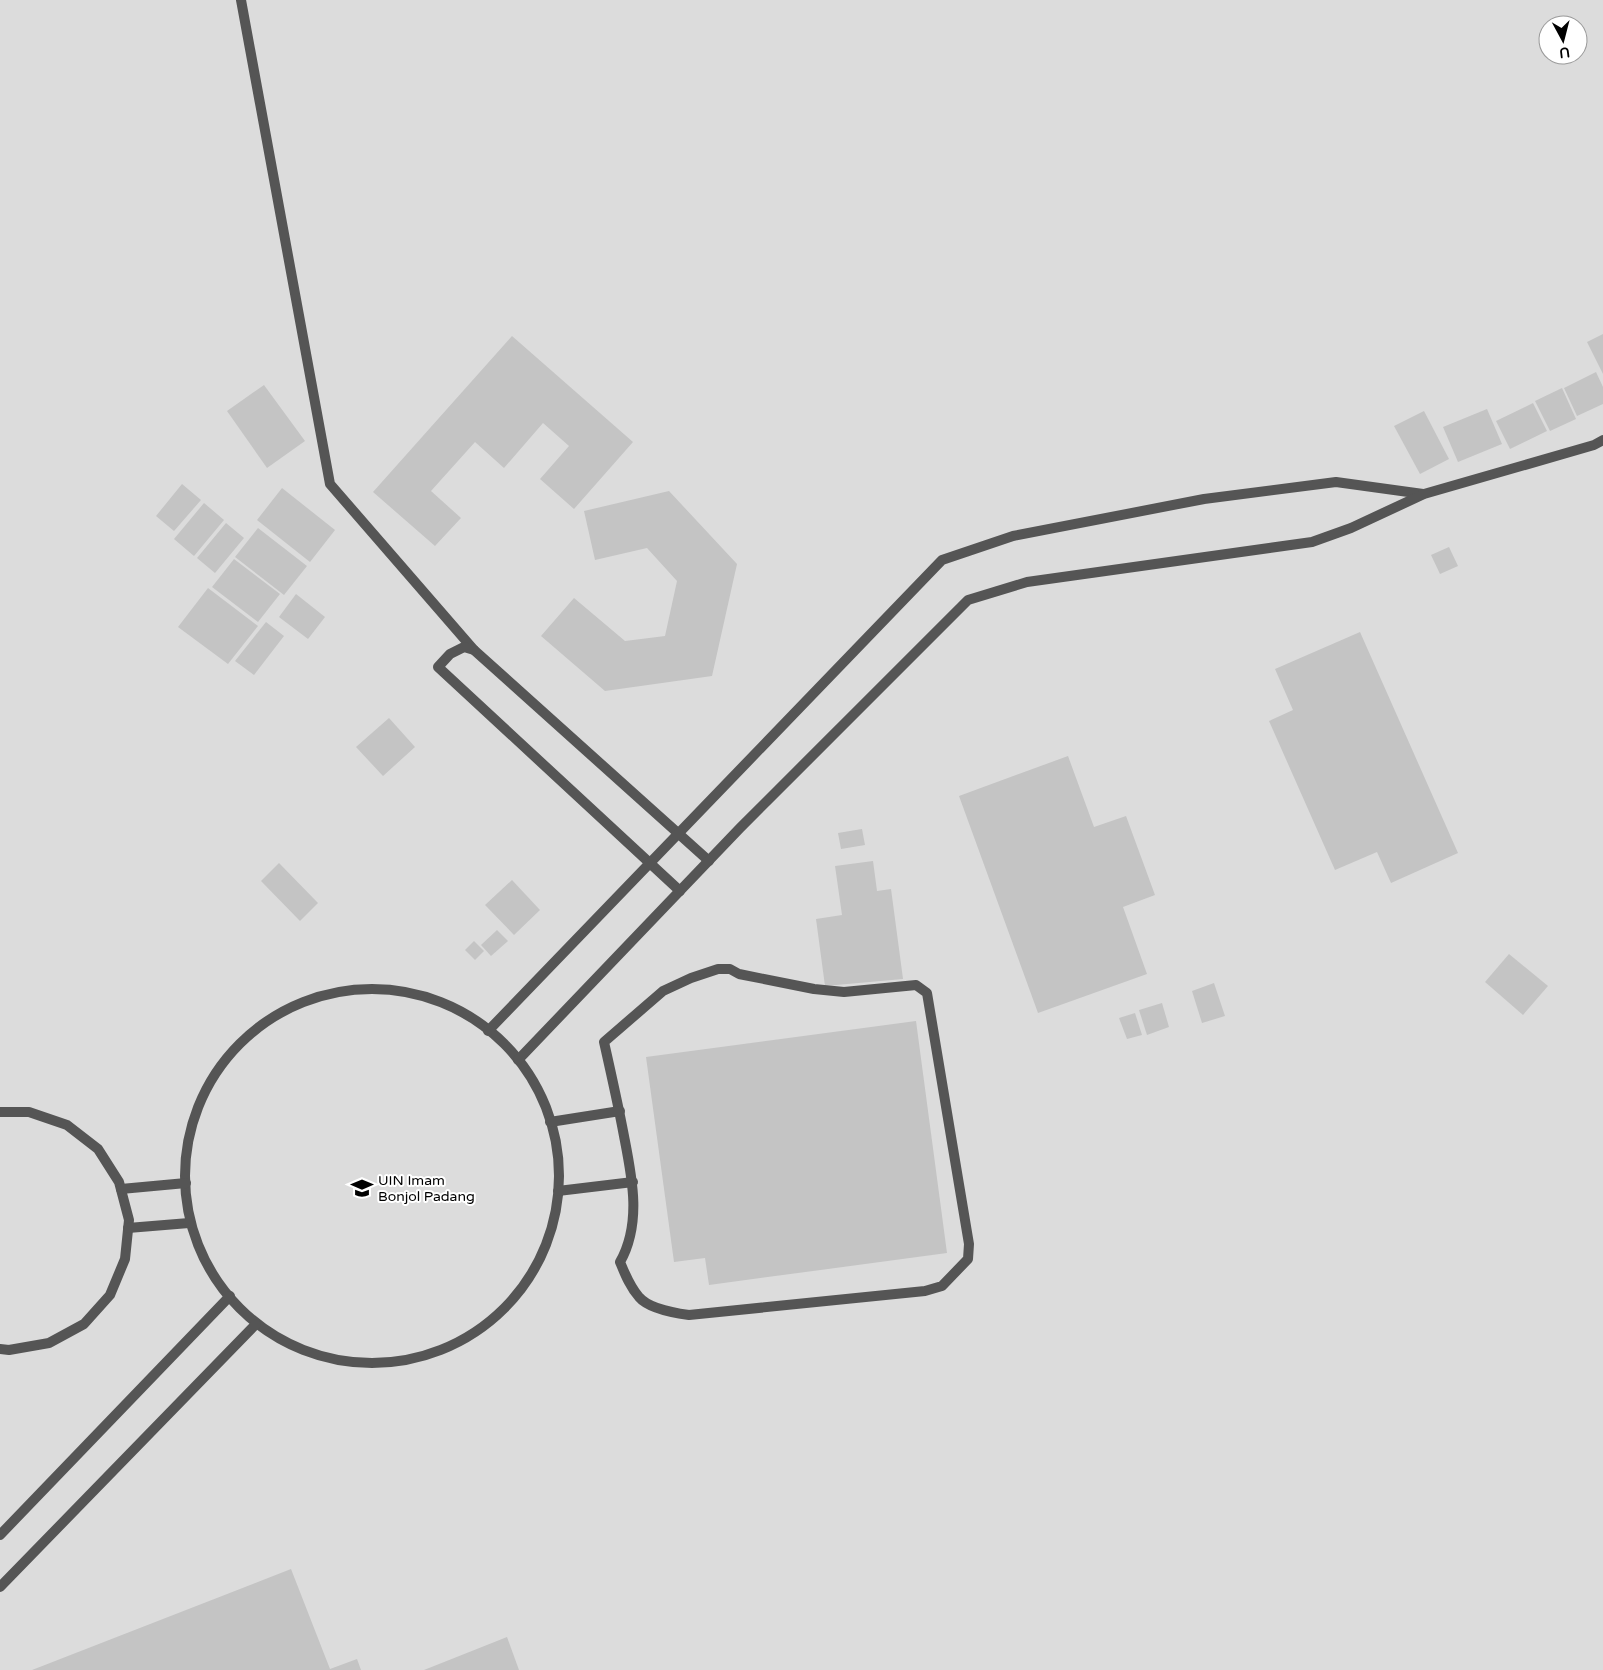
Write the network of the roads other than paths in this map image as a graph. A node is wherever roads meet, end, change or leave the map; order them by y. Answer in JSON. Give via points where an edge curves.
{"nodes":[{"id":1,"x":241,"y":0,"type":"edge"},
{"id":2,"x":1603,"y":440,"type":"edge"},
{"id":3,"x":1424,"y":494,"type":"junction"},
{"id":4,"x":474,"y":650,"type":"junction"},
{"id":5,"x":678,"y":833,"type":"junction"},
{"id":6,"x":709,"y":861,"type":"junction"},
{"id":7,"x":650,"y":863,"type":"junction"},
{"id":8,"x":680,"y":891,"type":"junction"},
{"id":9,"x":488,"y":1031,"type":"junction"},
{"id":10,"x":518,"y":1060,"type":"junction"},
{"id":11,"x":0,"y":1112,"type":"edge"},
{"id":12,"x":620,"y":1112,"type":"junction"},
{"id":13,"x":550,"y":1122,"type":"junction"},
{"id":14,"x":633,"y":1182,"type":"junction"},
{"id":15,"x":186,"y":1183,"type":"junction"},
{"id":16,"x":121,"y":1189,"type":"junction"},
{"id":17,"x":558,"y":1191,"type":"junction"},
{"id":18,"x":189,"y":1223,"type":"junction"},
{"id":19,"x":128,"y":1228,"type":"junction"},
{"id":20,"x":230,"y":1296,"type":"junction"},
{"id":21,"x":256,"y":1324,"type":"junction"},
{"id":22,"x":0,"y":1349,"type":"edge"},
{"id":23,"x":0,"y":1535,"type":"edge"},
{"id":24,"x":0,"y":1587,"type":"edge"}],
"edges":[{"from":1,"to":4,"type":"street","via":[[330,484]]},
{"from":2,"to":3,"type":"street"},
{"from":3,"to":5,"type":"street","via":[[1336,482],[1204,499],[1012,536],[942,560]]},
{"from":3,"to":6,"type":"street","via":[[1312,542],[1027,582],[968,600]]},
{"from":4,"to":5,"type":"street"},
{"from":4,"to":7,"type":"street","via":[[464,647],[450,654],[438,667]]},
{"from":5,"to":6,"type":"street"},
{"from":5,"to":7,"type":"street"},
{"from":6,"to":8,"type":"street"},
{"from":7,"to":8,"type":"street"},
{"from":7,"to":9,"type":"street"},
{"from":8,"to":10,"type":"street"},
{"from":9,"to":10,"type":"street","via":[[512,1049]]},
{"from":9,"to":15,"type":"street","via":[[463,1011],[404,991],[342,991],[283,1011],[233,1049],[199,1101],[184,1161]]},
{"from":10,"to":13,"type":"street","via":[[546,1101]]},
{"from":11,"to":16,"type":"street","via":[[30,1112],[67,1125],[98,1149]]},
{"from":12,"to":13,"type":"street"},
{"from":12,"to":14,"type":"street"},
{"from":12,"to":14,"type":"street","via":[[604,1042],[663,991],[691,978],[718,969],[730,969],[739,974],[844,992],[916,984],[927,993],[969,1244],[968,1259],[942,1286],[925,1291],[689,1315],[670,1313],[640,1298],[620,1262],[629,1242],[633,1221]]},
{"from":13,"to":17,"type":"street","via":[[561,1161]]},
{"from":14,"to":17,"type":"street"},
{"from":15,"to":16,"type":"street"},
{"from":15,"to":18,"type":"street"},
{"from":16,"to":19,"type":"street"},
{"from":17,"to":21,"type":"street","via":[[555,1222],[530,1279],[488,1324],[433,1354],[372,1364],[311,1354]]},
{"from":18,"to":19,"type":"street"},
{"from":18,"to":20,"type":"street","via":[[214,1280]]},
{"from":19,"to":22,"type":"street","via":[[126,1259],[110,1295],[84,1324],[49,1343]]},
{"from":20,"to":21,"type":"street"},
{"from":20,"to":23,"type":"street"},
{"from":21,"to":24,"type":"street"}]}
